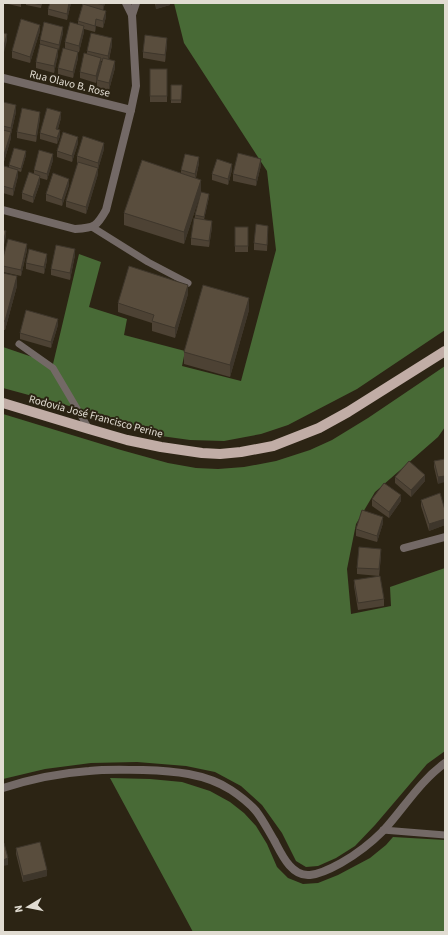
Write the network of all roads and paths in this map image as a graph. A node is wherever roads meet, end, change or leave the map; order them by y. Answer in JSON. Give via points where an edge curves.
{"nodes":[{"id":1,"x":126,"y":3,"type":"edge"},
{"id":2,"x":136,"y":3,"type":"edge"},
{"id":3,"x":132,"y":15,"type":"junction"},
{"id":4,"x":3,"y":78,"type":"edge"},
{"id":5,"x":131,"y":110,"type":"junction"},
{"id":6,"x":3,"y":210,"type":"edge"},
{"id":7,"x":92,"y":227,"type":"junction"},
{"id":8,"x":188,"y":283,"type":"edge"},
{"id":9,"x":19,"y":344,"type":"dead end"},
{"id":10,"x":445,"y":351,"type":"edge"},
{"id":11,"x":3,"y":403,"type":"edge"},
{"id":12,"x":89,"y":430,"type":"junction"},
{"id":13,"x":445,"y":537,"type":"edge"},
{"id":14,"x":404,"y":548,"type":"dead end"},
{"id":15,"x":445,"y":763,"type":"edge"},
{"id":16,"x":3,"y":788,"type":"edge"},
{"id":17,"x":383,"y":830,"type":"junction"},
{"id":18,"x":445,"y":835,"type":"edge"}],
"edges":[{"from":1,"to":3,"type":"street"},
{"from":2,"to":3,"type":"street"},
{"from":3,"to":5,"type":"street","via":[[136,86]]},
{"from":4,"to":5,"type":"street","name":"Rua Olavo B. Rose"},
{"from":5,"to":7,"type":"street","via":[[106,210]]},
{"from":6,"to":7,"type":"street","via":[[76,229]]},
{"from":7,"to":8,"type":"lane","via":[[148,262]]},
{"from":9,"to":12,"type":"lane","via":[[53,368]]},
{"from":10,"to":12,"type":"main road","name":"Rodovia José Francisco Perine","via":[[319,428],[256,450],[202,453],[161,447]]},
{"from":11,"to":12,"type":"main road","name":"Rodovia José Francisco Perine"},
{"from":13,"to":14,"type":"street"},
{"from":15,"to":17,"type":"street","via":[[425,781]]},
{"from":16,"to":17,"type":"street","via":[[37,778],[88,771],[160,771],[197,776],[230,789],[244,800],[264,822],[283,858],[299,873],[309,875],[333,868],[351,858],[366,848]]},
{"from":17,"to":18,"type":"lane"}]}
